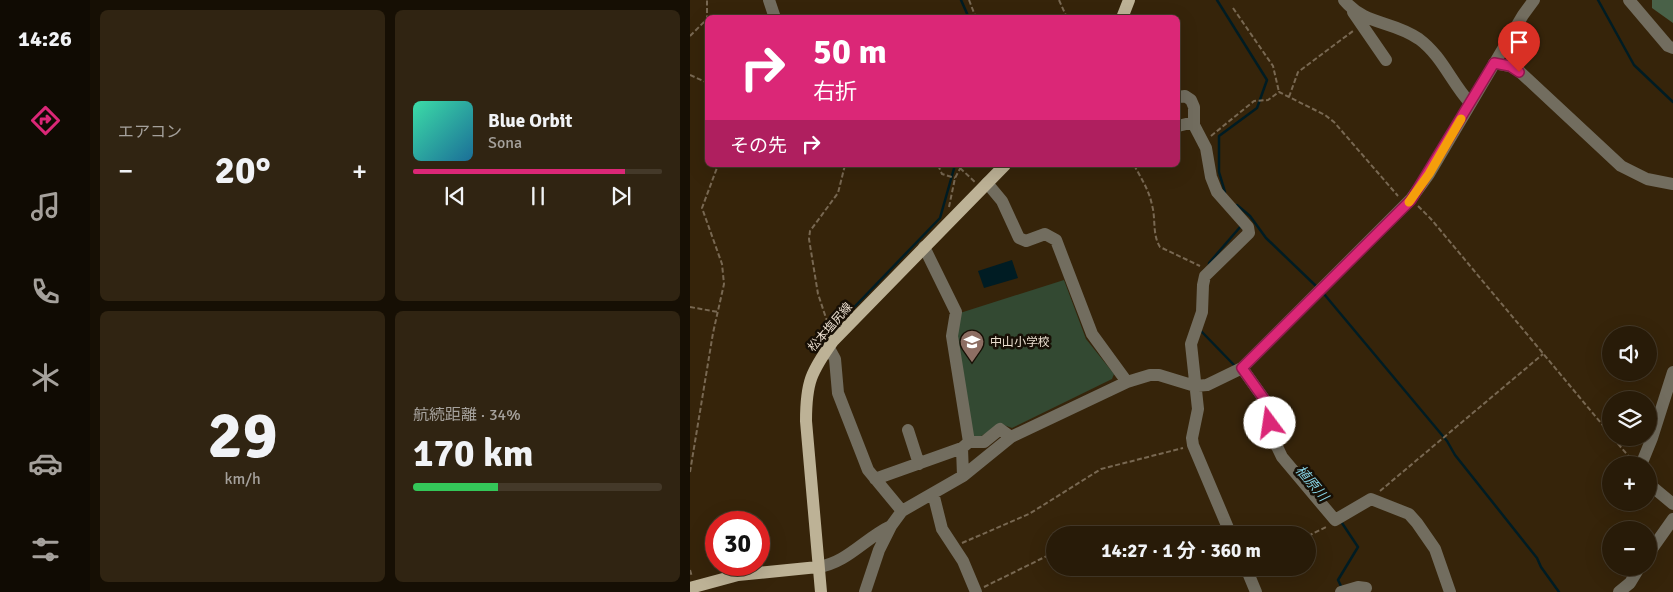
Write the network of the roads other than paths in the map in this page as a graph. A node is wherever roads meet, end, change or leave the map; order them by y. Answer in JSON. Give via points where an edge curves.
{"nodes":[{"id":1,"x":769,"y":0,"type":"edge"},
{"id":2,"x":1129,"y":0,"type":"edge"},
{"id":3,"x":1534,"y":0,"type":"edge"},
{"id":4,"x":1629,"y":0,"type":"edge"},
{"id":5,"x":1348,"y":5,"type":"edge"},
{"id":6,"x":774,"y":15,"type":"edge"},
{"id":7,"x":1123,"y":15,"type":"edge"},
{"id":8,"x":1673,"y":48,"type":"edge"},
{"id":9,"x":1386,"y":60,"type":"dead end"},
{"id":10,"x":1494,"y":63,"type":"junction"},
{"id":11,"x":1180,"y":97,"type":"edge"},
{"id":12,"x":1470,"y":103,"type":"junction"},
{"id":13,"x":1194,"y":122,"type":"junction"},
{"id":14,"x":1180,"y":126,"type":"edge"},
{"id":15,"x":1003,"y":167,"type":"edge"},
{"id":16,"x":1673,"y":184,"type":"edge"},
{"id":17,"x":985,"y":185,"type":"junction"},
{"id":18,"x":924,"y":247,"type":"junction"},
{"id":19,"x":831,"y":344,"type":"junction"},
{"id":20,"x":1242,"y":368,"type":"junction"},
{"id":21,"x":1673,"y":372,"type":"edge"},
{"id":22,"x":1127,"y":382,"type":"junction"},
{"id":23,"x":1195,"y":386,"type":"junction"},
{"id":24,"x":908,"y":430,"type":"dead end"},
{"id":25,"x":1011,"y":437,"type":"junction"},
{"id":26,"x":966,"y":445,"type":"junction"},
{"id":27,"x":1644,"y":456,"type":"edge"},
{"id":28,"x":919,"y":464,"type":"junction"},
{"id":29,"x":963,"y":476,"type":"junction"},
{"id":30,"x":875,"y":479,"type":"junction"},
{"id":31,"x":1657,"y":491,"type":"edge"},
{"id":32,"x":933,"y":493,"type":"junction"},
{"id":33,"x":1673,"y":504,"type":"edge"},
{"id":34,"x":902,"y":511,"type":"junction"},
{"id":35,"x":1673,"y":519,"type":"edge"},
{"id":36,"x":891,"y":526,"type":"junction"},
{"id":37,"x":1227,"y":526,"type":"edge"},
{"id":38,"x":1657,"y":542,"type":"edge"},
{"id":39,"x":818,"y":567,"type":"junction"},
{"id":40,"x":1249,"y":576,"type":"edge"},
{"id":41,"x":1634,"y":576,"type":"edge"},
{"id":42,"x":1366,"y":588,"type":"dead end"},
{"id":43,"x":690,"y":590,"type":"edge"},
{"id":44,"x":821,"y":592,"type":"edge"},
{"id":45,"x":865,"y":592,"type":"edge"},
{"id":46,"x":976,"y":592,"type":"edge"},
{"id":47,"x":1256,"y":592,"type":"edge"},
{"id":48,"x":1341,"y":592,"type":"edge"},
{"id":49,"x":1450,"y":592,"type":"edge"},
{"id":50,"x":1619,"y":592,"type":"edge"}],
"edges":[{"from":1,"to":6,"type":"street"},
{"from":2,"to":7,"type":"main road"},
{"from":3,"to":10,"type":"street"},
{"from":4,"to":8,"type":"street"},
{"from":5,"to":9,"type":"street"},
{"from":5,"to":12,"type":"street","via":[[1362,16],[1400,27],[1432,49]]},
{"from":10,"to":12,"type":"street"},
{"from":10,"to":16,"type":"street","via":[[1510,66],[1519,72],[1622,166],[1648,180]]},
{"from":11,"to":13,"type":"street","via":[[1191,100]]},
{"from":12,"to":20,"type":"street","via":[[1411,200]]},
{"from":13,"to":14,"type":"street"},
{"from":13,"to":23,"type":"street","via":[[1206,148],[1210,177],[1217,192],[1248,227],[1248,233],[1207,274],[1202,285],[1202,312],[1191,344]]},
{"from":15,"to":17,"type":"main road","name":"松本塩尻線"},
{"from":17,"to":18,"type":"main road","name":"松本塩尻線"},
{"from":17,"to":22,"type":"street","via":[[1002,201],[1019,238],[1026,241],[1045,234],[1056,240],[1092,334]]},
{"from":18,"to":19,"type":"main road","name":"松本塩尻線"},
{"from":18,"to":26,"type":"street","via":[[956,312],[952,336]]},
{"from":19,"to":30,"type":"street","via":[[838,393],[868,470]]},
{"from":19,"to":39,"type":"main road","name":"松本塩尻線","via":[[811,375],[806,393]]},
{"from":20,"to":23,"type":"street","via":[[1207,385]]},
{"from":20,"to":49,"type":"street","via":[[1264,399],[1272,436],[1282,458],[1335,520],[1371,498],[1409,514],[1435,550]]},
{"from":21,"to":27,"type":"street"},
{"from":22,"to":23,"type":"street","via":[[1159,375]]},
{"from":22,"to":25,"type":"street"},
{"from":23,"to":37,"type":"street","via":[[1198,408],[1193,445]]},
{"from":24,"to":28,"type":"street"},
{"from":25,"to":26,"type":"street","via":[[1000,430],[984,442]]},
{"from":25,"to":29,"type":"street"},
{"from":26,"to":28,"type":"street"},
{"from":26,"to":29,"type":"street"},
{"from":28,"to":30,"type":"street"},
{"from":29,"to":32,"type":"street"},
{"from":30,"to":34,"type":"street"},
{"from":31,"to":33,"type":"street"},
{"from":32,"to":34,"type":"street"},
{"from":32,"to":46,"type":"street","via":[[942,529],[963,561]]},
{"from":34,"to":36,"type":"street"},
{"from":35,"to":38,"type":"street"},
{"from":36,"to":39,"type":"street","via":[[839,562]]},
{"from":36,"to":45,"type":"street"},
{"from":39,"to":43,"type":"main road","via":[[738,575]]},
{"from":39,"to":44,"type":"main road","name":"松本塩尻線"},
{"from":40,"to":47,"type":"street"},
{"from":41,"to":50,"type":"street"},
{"from":42,"to":48,"type":"street"}]}
